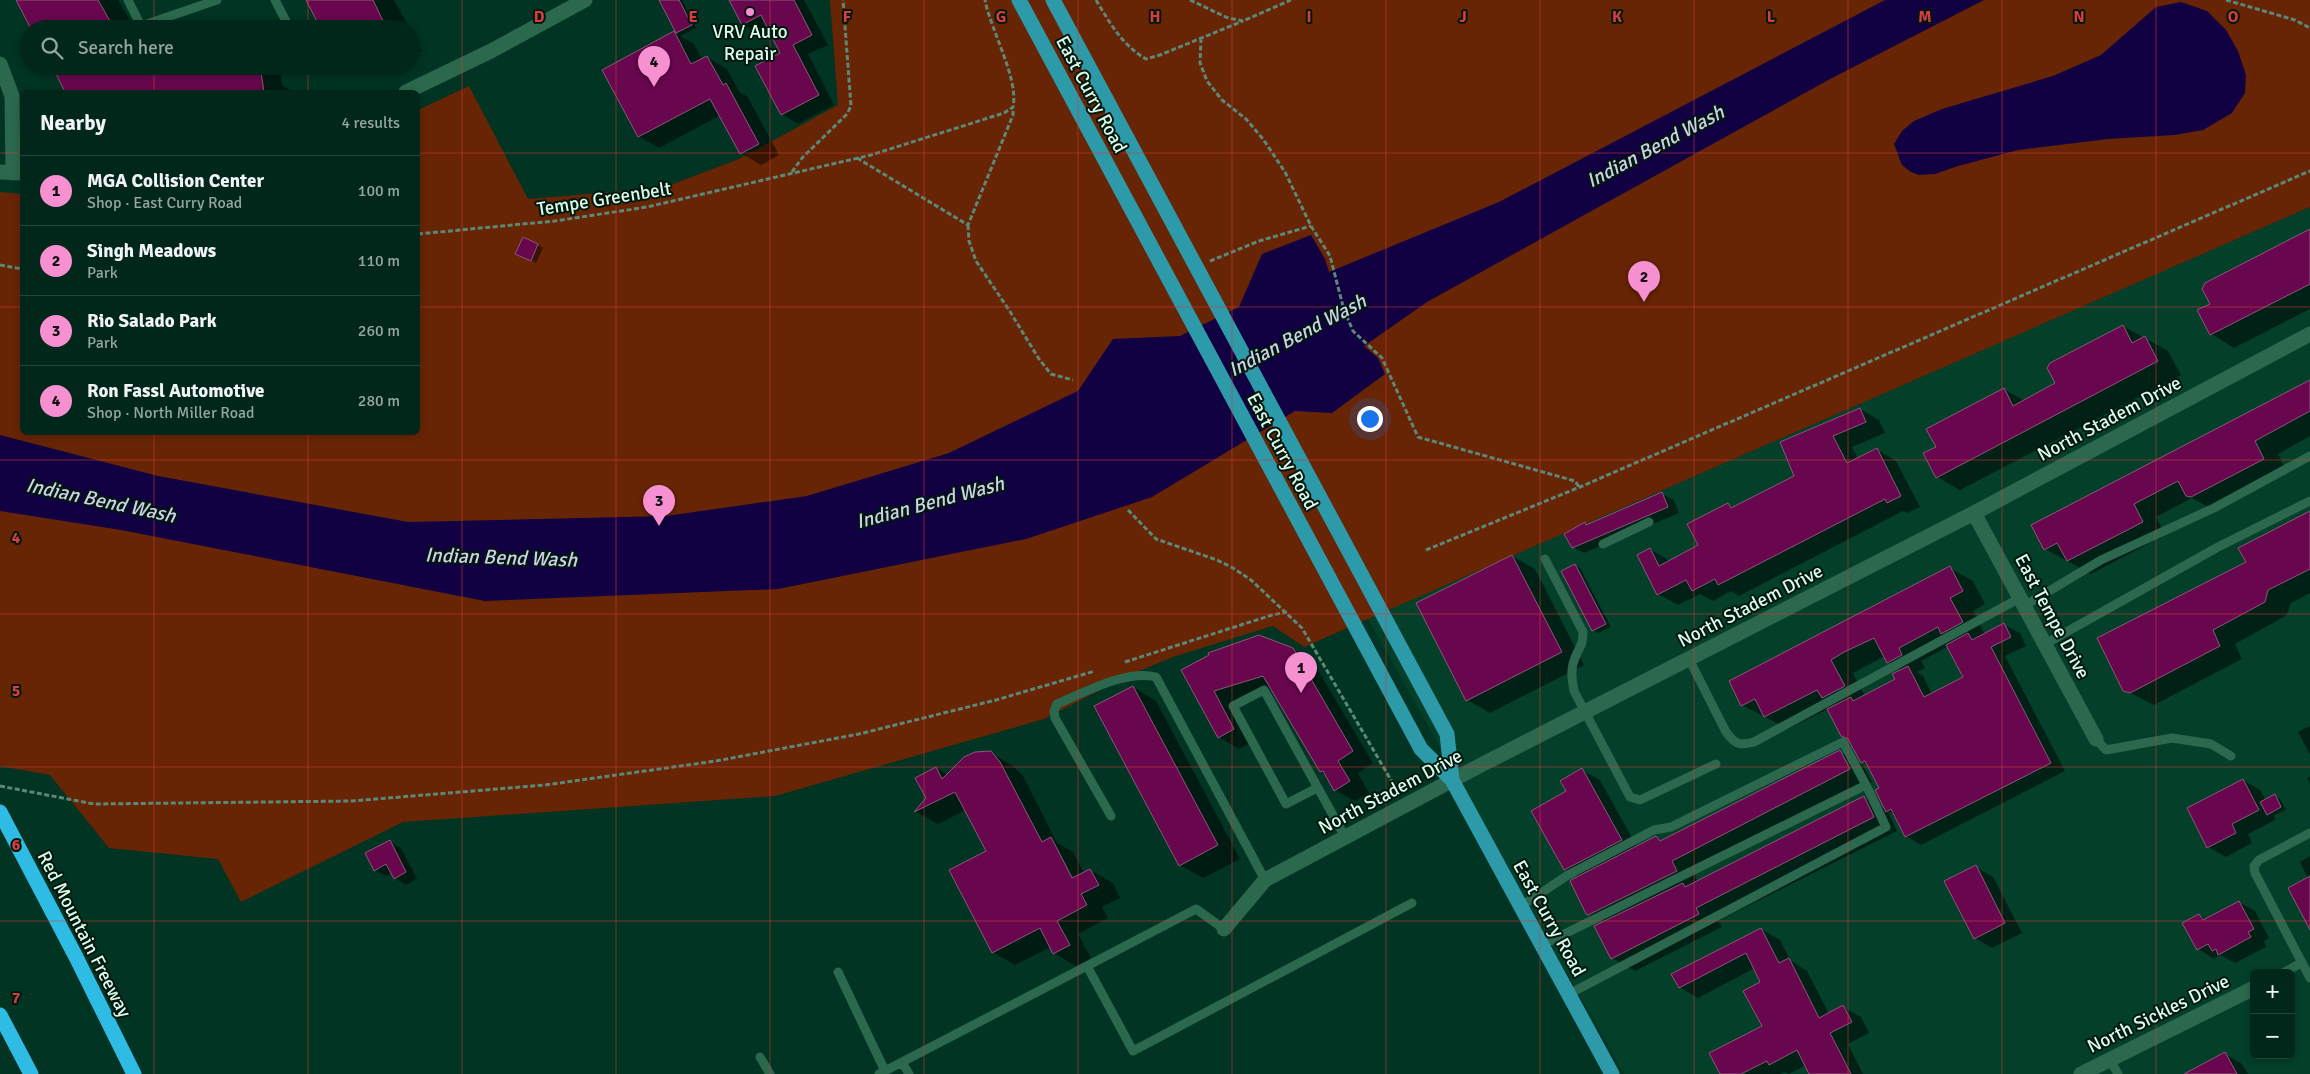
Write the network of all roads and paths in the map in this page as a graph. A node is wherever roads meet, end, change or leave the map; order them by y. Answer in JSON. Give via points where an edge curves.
{"nodes":[{"id":1,"x":128,"y":0,"type":"edge"},
{"id":2,"x":217,"y":0,"type":"edge"},
{"id":3,"x":275,"y":0,"type":"edge"},
{"id":4,"x":585,"y":0,"type":"edge"},
{"id":5,"x":843,"y":0,"type":"edge"},
{"id":6,"x":985,"y":0,"type":"edge"},
{"id":7,"x":1019,"y":0,"type":"edge"},
{"id":8,"x":1053,"y":0,"type":"edge"},
{"id":9,"x":1096,"y":0,"type":"edge"},
{"id":10,"x":1190,"y":0,"type":"edge"},
{"id":11,"x":1291,"y":0,"type":"edge"},
{"id":12,"x":2226,"y":0,"type":"edge"},
{"id":13,"x":193,"y":4,"type":"edge"},
{"id":14,"x":138,"y":20,"type":"edge"},
{"id":15,"x":155,"y":20,"type":"edge"},
{"id":16,"x":285,"y":20,"type":"edge"},
{"id":17,"x":1243,"y":21,"type":"junction"},
{"id":18,"x":2310,"y":28,"type":"edge"},
{"id":19,"x":1201,"y":38,"type":"junction"},
{"id":20,"x":0,"y":64,"type":"edge"},
{"id":21,"x":410,"y":90,"type":"edge"},
{"id":22,"x":1013,"y":107,"type":"junction"},
{"id":23,"x":857,"y":158,"type":"junction"},
{"id":24,"x":2310,"y":171,"type":"edge"},
{"id":25,"x":12,"y":173,"type":"edge"},
{"id":26,"x":792,"y":173,"type":"junction"},
{"id":27,"x":968,"y":225,"type":"junction"},
{"id":28,"x":1311,"y":226,"type":"junction"},
{"id":29,"x":420,"y":234,"type":"edge"},
{"id":30,"x":0,"y":266,"type":"edge"},
{"id":31,"x":20,"y":269,"type":"edge"},
{"id":32,"x":1197,"y":269,"type":"junction"},
{"id":33,"x":2310,"y":334,"type":"edge"},
{"id":34,"x":1073,"y":380,"type":"dead end"},
{"id":35,"x":2310,"y":456,"type":"edge"},
{"id":36,"x":1580,"y":487,"type":"junction"},
{"id":37,"x":2310,"y":501,"type":"edge"},
{"id":38,"x":1128,"y":510,"type":"dead end"},
{"id":39,"x":1974,"y":513,"type":"junction"},
{"id":40,"x":1649,"y":522,"type":"dead end"},
{"id":41,"x":1603,"y":544,"type":"dead end"},
{"id":42,"x":1426,"y":550,"type":"dead end"},
{"id":43,"x":1544,"y":558,"type":"dead end"},
{"id":44,"x":2022,"y":602,"type":"junction"},
{"id":45,"x":1287,"y":612,"type":"junction"},
{"id":46,"x":2045,"y":644,"type":"junction"},
{"id":47,"x":1689,"y":659,"type":"junction"},
{"id":48,"x":1119,"y":664,"type":"dead end"},
{"id":49,"x":1100,"y":669,"type":"dead end"},
{"id":50,"x":1586,"y":711,"type":"junction"},
{"id":51,"x":2096,"y":738,"type":"joint"},
{"id":52,"x":2231,"y":756,"type":"dead end"},
{"id":53,"x":1716,"y":764,"type":"dead end"},
{"id":54,"x":1452,"y":780,"type":"junction"},
{"id":55,"x":0,"y":786,"type":"edge"},
{"id":56,"x":1866,"y":786,"type":"junction"},
{"id":57,"x":1317,"y":788,"type":"junction"},
{"id":58,"x":1405,"y":805,"type":"junction"},
{"id":59,"x":0,"y":812,"type":"edge"},
{"id":60,"x":1111,"y":816,"type":"dead end"},
{"id":61,"x":2310,"y":833,"type":"edge"},
{"id":62,"x":1345,"y":838,"type":"junction"},
{"id":63,"x":1266,"y":880,"type":"junction"},
{"id":64,"x":1412,"y":903,"type":"dead end"},
{"id":65,"x":1521,"y":906,"type":"junction"},
{"id":66,"x":1224,"y":929,"type":"joint"},
{"id":67,"x":1542,"y":945,"type":"junction"},
{"id":68,"x":2301,"y":963,"type":"junction"},
{"id":69,"x":1087,"y":966,"type":"junction"},
{"id":70,"x":2290,"y":969,"type":"edge"},
{"id":71,"x":838,"y":972,"type":"dead end"},
{"id":72,"x":2310,"y":978,"type":"edge"},
{"id":73,"x":2250,"y":990,"type":"edge"},
{"id":74,"x":1569,"y":994,"type":"junction"},
{"id":75,"x":0,"y":1016,"type":"edge"},
{"id":76,"x":760,"y":1057,"type":"dead end"},
{"id":77,"x":2110,"y":1060,"type":"junction"},
{"id":78,"x":902,"y":1062,"type":"junction"},
{"id":79,"x":882,"y":1072,"type":"edge"},
{"id":80,"x":31,"y":1074,"type":"edge"},
{"id":81,"x":134,"y":1074,"type":"edge"},
{"id":82,"x":770,"y":1074,"type":"edge"},
{"id":83,"x":909,"y":1074,"type":"edge"},
{"id":84,"x":1612,"y":1074,"type":"edge"},
{"id":85,"x":2081,"y":1074,"type":"edge"},
{"id":86,"x":2118,"y":1074,"type":"edge"}],
"edges":[{"from":1,"to":14,"type":"lane"},
{"from":2,"to":13,"type":"lane"},
{"from":3,"to":16,"type":"lane"},
{"from":4,"to":21,"type":"street","via":[[492,51]]},
{"from":5,"to":26,"type":"path","via":[[851,106]]},
{"from":6,"to":22,"type":"path","via":[[988,20],[1012,83]]},
{"from":7,"to":54,"type":"main road","name":"East Curry Road","via":[[1421,749]]},
{"from":8,"to":32,"type":"main road","name":"East Curry Road"},
{"from":9,"to":19,"type":"path","via":[[1121,39],[1146,59]]},
{"from":10,"to":17,"type":"path","via":[[1228,18]]},
{"from":11,"to":17,"type":"path"},
{"from":12,"to":18,"type":"path","via":[[2295,20]]},
{"from":13,"to":15,"type":"lane"},
{"from":17,"to":19,"type":"path"},
{"from":19,"to":28,"type":"path","via":[[1200,63],[1207,81],[1263,139],[1285,172]]},
{"from":20,"to":25,"type":"street","via":[[12,96]]},
{"from":22,"to":23,"type":"path","name":"Tempe Greenbelt","via":[[994,116]]},
{"from":22,"to":27,"type":"path","via":[[1013,115]]},
{"from":23,"to":26,"type":"path","name":"Tempe Greenbelt"},
{"from":23,"to":27,"type":"path"},
{"from":24,"to":36,"type":"path"},
{"from":26,"to":29,"type":"path","name":"Tempe Greenbelt","via":[[646,207],[555,221]]},
{"from":27,"to":34,"type":"path","via":[[968,241],[976,261],[1039,360],[1051,374]]},
{"from":28,"to":32,"type":"path","via":[[1235,250]]},
{"from":28,"to":36,"type":"path","via":[[1330,256],[1353,331],[1382,358],[1418,437],[1575,480]]},
{"from":30,"to":31,"type":"path"},
{"from":32,"to":54,"type":"main road","name":"East Curry Road","via":[[1447,734]]},
{"from":33,"to":39,"type":"street","name":"North Stadem Drive"},
{"from":35,"to":44,"type":"lane","via":[[2214,508],[2101,560]]},
{"from":36,"to":42,"type":"path"},
{"from":37,"to":46,"type":"lane","via":[[2218,547]]},
{"from":38,"to":45,"type":"path","via":[[1156,539],[1233,568]]},
{"from":39,"to":44,"type":"street","name":"East Tempe Drive"},
{"from":39,"to":47,"type":"street","name":"North Stadem Drive"},
{"from":40,"to":41,"type":"lane"},
{"from":43,"to":50,"type":"lane","via":[[1583,632],[1583,645],[1571,674],[1574,691]]},
{"from":44,"to":46,"type":"street","name":"East Tempe Drive"},
{"from":44,"to":47,"type":"lane","via":[[1742,746],[1726,732]]},
{"from":45,"to":48,"type":"path"},
{"from":45,"to":58,"type":"path","via":[[1315,648]]},
{"from":46,"to":51,"type":"street","name":"East Tempe Drive"},
{"from":47,"to":50,"type":"street","name":"North Stadem Drive"},
{"from":49,"to":55,"type":"path","via":[[996,700],[859,734],[716,761],[536,786],[352,801],[94,804]]},
{"from":50,"to":53,"type":"lane","via":[[1630,797],[1640,800]]},
{"from":50,"to":54,"type":"street","name":"North Stadem Drive"},
{"from":51,"to":52,"type":"lane","via":[[2106,750],[2172,738],[2211,744]]},
{"from":54,"to":58,"type":"street","name":"North Stadem Drive"},
{"from":54,"to":65,"type":"main road","name":"East Curry Road"},
{"from":56,"to":65,"type":"lane","via":[[1843,742],[1671,827],[1654,830],[1568,875]]},
{"from":56,"to":67,"type":"lane"},
{"from":56,"to":74,"type":"lane","via":[[1886,827]]},
{"from":57,"to":57,"type":"lane","via":[[1264,690],[1233,706],[1286,804]]},
{"from":57,"to":62,"type":"lane"},
{"from":58,"to":62,"type":"street","name":"North Stadem Drive"},
{"from":59,"to":81,"type":"highway","name":"Red Mountain Freeway"},
{"from":60,"to":63,"type":"lane","via":[[1055,718],[1054,710],[1057,704],[1100,686],[1146,674],[1156,677]]},
{"from":61,"to":68,"type":"lane","via":[[2259,860],[2254,866]]},
{"from":62,"to":63,"type":"street","name":"North Stadem Drive"},
{"from":63,"to":66,"type":"street","name":"North Stadem Drive"},
{"from":64,"to":69,"type":"lane","via":[[1133,1052]]},
{"from":65,"to":67,"type":"main road","name":"East Curry Road"},
{"from":66,"to":69,"type":"lane","via":[[1196,909]]},
{"from":67,"to":74,"type":"main road","name":"East Curry Road"},
{"from":68,"to":70,"type":"lane"},
{"from":68,"to":72,"type":"lane"},
{"from":69,"to":78,"type":"lane"},
{"from":71,"to":79,"type":"lane"},
{"from":73,"to":77,"type":"street","name":"North Sickles Drive"},
{"from":74,"to":84,"type":"main road","name":"East Curry Road"},
{"from":75,"to":80,"type":"highway"},
{"from":76,"to":82,"type":"lane"},
{"from":77,"to":85,"type":"street","name":"North Sickles Drive"},
{"from":77,"to":86,"type":"lane"},
{"from":78,"to":79,"type":"lane"},
{"from":78,"to":83,"type":"lane"}]}
